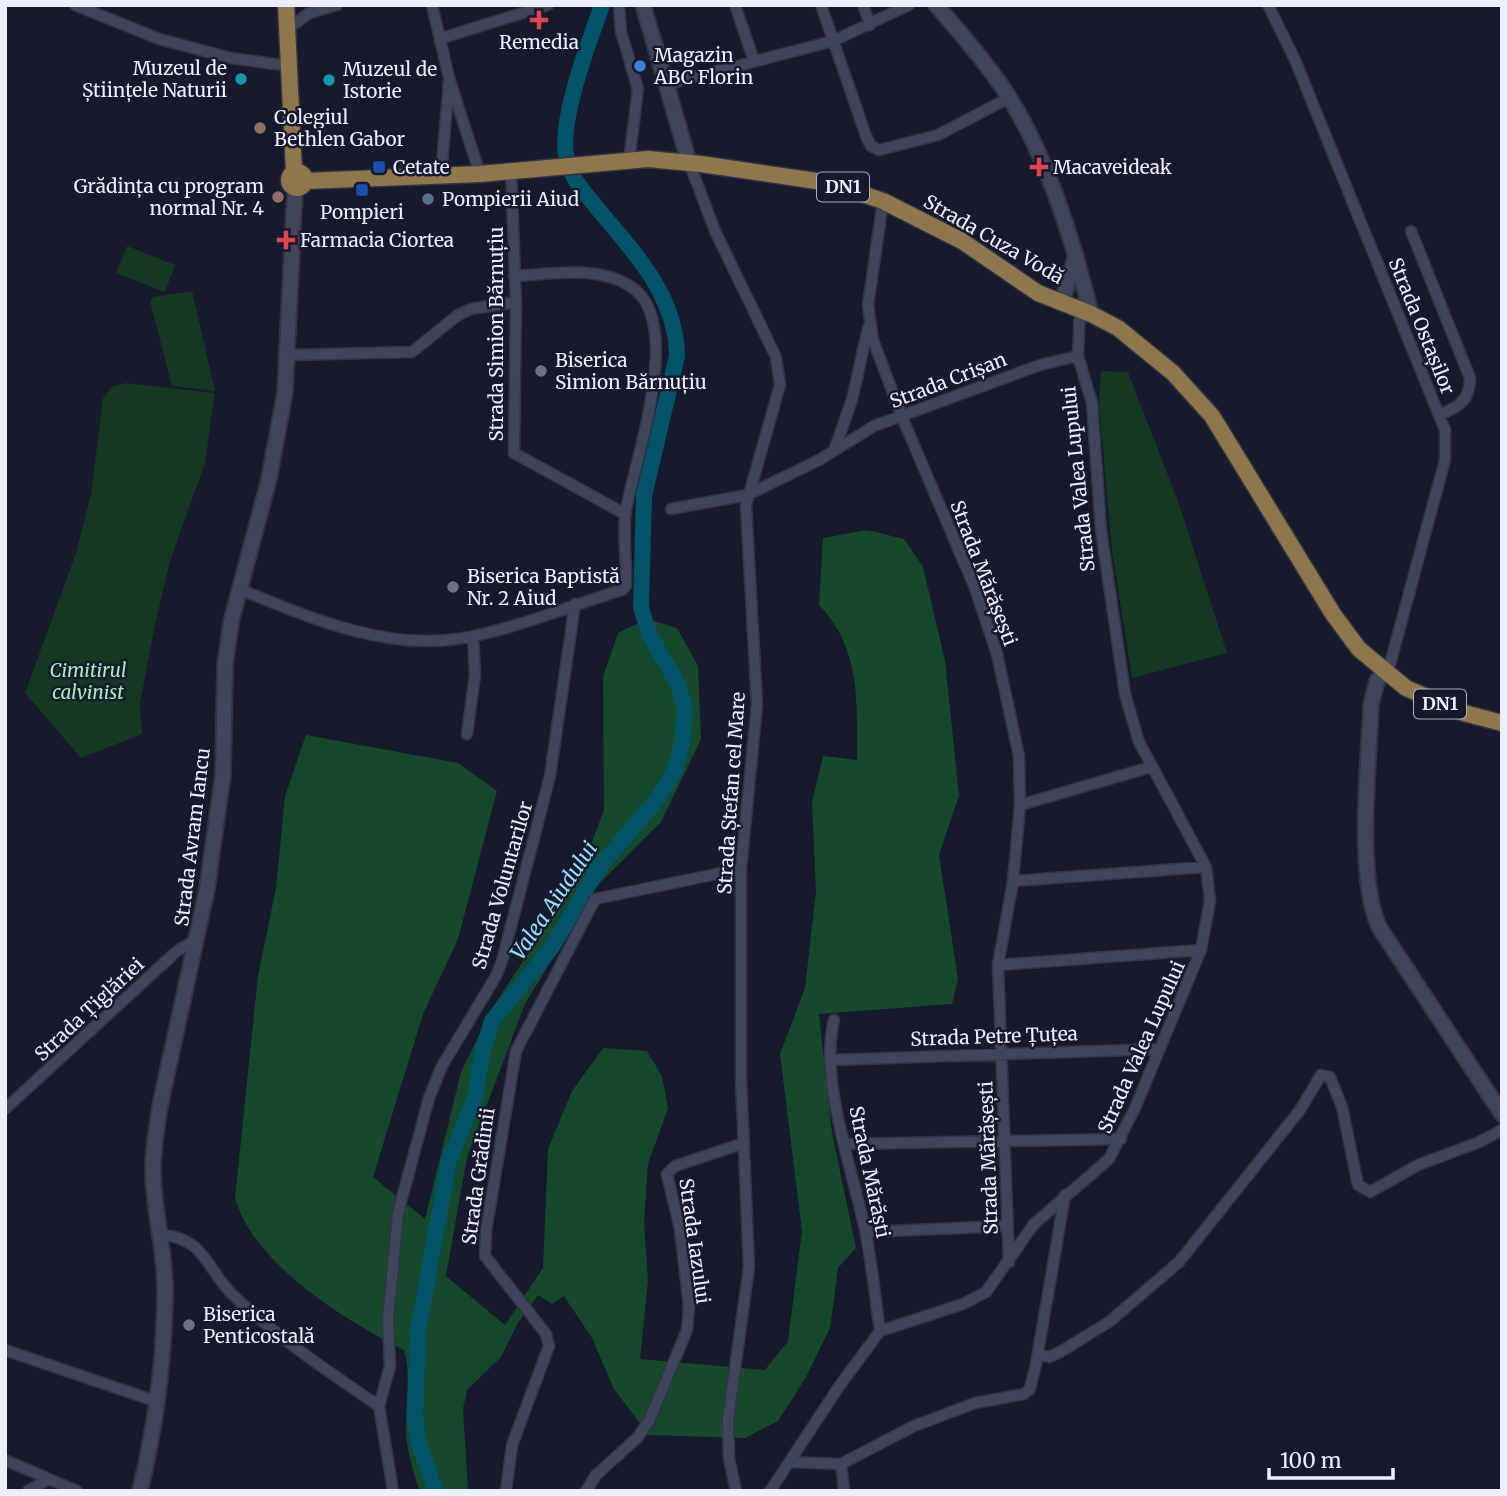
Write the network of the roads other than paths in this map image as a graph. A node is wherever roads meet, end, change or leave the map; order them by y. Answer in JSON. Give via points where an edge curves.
{"nodes":[{"id":1,"x":75,"y":5,"type":"edge"},
{"id":2,"x":286,"y":5,"type":"edge"},
{"id":3,"x":337,"y":5,"type":"edge"},
{"id":4,"x":432,"y":5,"type":"edge"},
{"id":5,"x":548,"y":5,"type":"edge"},
{"id":6,"x":619,"y":5,"type":"edge"},
{"id":7,"x":643,"y":5,"type":"edge"},
{"id":8,"x":735,"y":5,"type":"edge"},
{"id":9,"x":821,"y":5,"type":"edge"},
{"id":10,"x":863,"y":5,"type":"edge"},
{"id":11,"x":909,"y":5,"type":"edge"},
{"id":12,"x":936,"y":5,"type":"edge"},
{"id":13,"x":1268,"y":5,"type":"edge"},
{"id":14,"x":870,"y":25,"type":"junction"},
{"id":15,"x":288,"y":29,"type":"junction"},
{"id":16,"x":442,"y":38,"type":"junction"},
{"id":17,"x":833,"y":41,"type":"junction"},
{"id":18,"x":754,"y":61,"type":"junction"},
{"id":19,"x":289,"y":66,"type":"junction"},
{"id":20,"x":449,"y":78,"type":"junction"},
{"id":21,"x":668,"y":84,"type":"junction"},
{"id":22,"x":1009,"y":97,"type":"junction"},
{"id":23,"x":629,"y":160,"type":"junction"},
{"id":24,"x":690,"y":162,"type":"junction"},
{"id":25,"x":511,"y":171,"type":"junction"},
{"id":26,"x":480,"y":174,"type":"junction"},
{"id":27,"x":441,"y":176,"type":"junction"},
{"id":28,"x":298,"y":180,"type":"junction"},
{"id":29,"x":883,"y":201,"type":"junction"},
{"id":30,"x":1411,"y":231,"type":"dead end"},
{"id":31,"x":1077,"y":254,"type":"junction"},
{"id":32,"x":514,"y":276,"type":"junction"},
{"id":33,"x":516,"y":302,"type":"junction"},
{"id":34,"x":1062,"y":302,"type":"junction"},
{"id":35,"x":1086,"y":311,"type":"junction"},
{"id":36,"x":869,"y":322,"type":"junction"},
{"id":37,"x":288,"y":355,"type":"junction"},
{"id":38,"x":1078,"y":356,"type":"junction"},
{"id":39,"x":1439,"y":415,"type":"junction"},
{"id":40,"x":902,"y":417,"type":"junction"},
{"id":41,"x":835,"y":448,"type":"junction"},
{"id":42,"x":747,"y":495,"type":"junction"},
{"id":43,"x":671,"y":509,"type":"dead end"},
{"id":44,"x":625,"y":514,"type":"junction"},
{"id":45,"x":239,"y":589,"type":"junction"},
{"id":46,"x":575,"y":604,"type":"junction"},
{"id":47,"x":473,"y":636,"type":"junction"},
{"id":48,"x":1385,"y":672,"type":"junction"},
{"id":49,"x":1502,"y":723,"type":"edge"},
{"id":50,"x":467,"y":734,"type":"dead end"},
{"id":51,"x":1151,"y":767,"type":"junction"},
{"id":52,"x":1020,"y":805,"type":"junction"},
{"id":53,"x":1206,"y":867,"type":"junction"},
{"id":54,"x":741,"y":869,"type":"junction"},
{"id":55,"x":1013,"y":881,"type":"junction"},
{"id":56,"x":198,"y":939,"type":"junction"},
{"id":57,"x":1201,"y":950,"type":"junction"},
{"id":58,"x":998,"y":965,"type":"junction"},
{"id":59,"x":834,"y":1020,"type":"dead end"},
{"id":60,"x":1160,"y":1049,"type":"junction"},
{"id":61,"x":1002,"y":1052,"type":"junction"},
{"id":62,"x":830,"y":1060,"type":"junction"},
{"id":63,"x":5,"y":1109,"type":"edge"},
{"id":64,"x":1502,"y":1114,"type":"edge"},
{"id":65,"x":1502,"y":1130,"type":"edge"},
{"id":66,"x":1121,"y":1139,"type":"junction"},
{"id":67,"x":1004,"y":1140,"type":"junction"},
{"id":68,"x":744,"y":1143,"type":"junction"},
{"id":69,"x":844,"y":1144,"type":"junction"},
{"id":70,"x":1065,"y":1195,"type":"junction"},
{"id":71,"x":1007,"y":1226,"type":"junction"},
{"id":72,"x":866,"y":1232,"type":"junction"},
{"id":73,"x":161,"y":1236,"type":"junction"},
{"id":74,"x":1009,"y":1262,"type":"junction"},
{"id":75,"x":880,"y":1331,"type":"junction"},
{"id":76,"x":5,"y":1350,"type":"edge"},
{"id":77,"x":1038,"y":1354,"type":"junction"},
{"id":78,"x":158,"y":1402,"type":"junction"},
{"id":79,"x":379,"y":1406,"type":"junction"},
{"id":80,"x":5,"y":1460,"type":"edge"},
{"id":81,"x":792,"y":1462,"type":"junction"},
{"id":82,"x":841,"y":1464,"type":"junction"},
{"id":83,"x":49,"y":1479,"type":"junction"},
{"id":84,"x":28,"y":1491,"type":"edge"},
{"id":85,"x":77,"y":1491,"type":"edge"},
{"id":86,"x":140,"y":1491,"type":"edge"},
{"id":87,"x":393,"y":1491,"type":"edge"},
{"id":88,"x":506,"y":1491,"type":"edge"},
{"id":89,"x":586,"y":1491,"type":"edge"},
{"id":90,"x":736,"y":1491,"type":"edge"},
{"id":91,"x":770,"y":1491,"type":"edge"},
{"id":92,"x":844,"y":1491,"type":"edge"}],
"edges":[{"from":1,"to":19,"type":"street","via":[[159,39],[231,58]]},
{"from":2,"to":15,"type":"main road"},
{"from":3,"to":15,"type":"street","via":[[309,13]]},
{"from":4,"to":16,"type":"street"},
{"from":5,"to":16,"type":"street"},
{"from":6,"to":23,"type":"street","via":[[621,32],[638,89]]},
{"from":7,"to":21,"type":"main road"},
{"from":8,"to":18,"type":"street"},
{"from":9,"to":17,"type":"street"},
{"from":10,"to":14,"type":"street"},
{"from":11,"to":14,"type":"street"},
{"from":12,"to":22,"type":"main road"},
{"from":13,"to":39,"type":"street","name":"Strada Ostașilor","via":[[1295,60]]},
{"from":14,"to":17,"type":"street"},
{"from":15,"to":19,"type":"main road"},
{"from":16,"to":20,"type":"street"},
{"from":17,"to":18,"type":"street"},
{"from":17,"to":22,"type":"street","via":[[866,136],[878,150],[938,135]]},
{"from":18,"to":21,"type":"street"},
{"from":19,"to":28,"type":"main road"},
{"from":20,"to":26,"type":"street"},
{"from":20,"to":27,"type":"street"},
{"from":21,"to":24,"type":"main road"},
{"from":22,"to":31,"type":"main road"},
{"from":23,"to":24,"type":"main road","name":"Strada Cuza Vodă","number":"DN1"},
{"from":23,"to":25,"type":"main road","name":"Strada Cuza Vodă","number":"DN1"},
{"from":24,"to":29,"type":"main road","name":"Strada Cuza Vodă","number":"DN1","via":[[816,180]]},
{"from":24,"to":42,"type":"street","name":"Strada Ștefan cel Mare","via":[[715,231],[779,370],[778,401]]},
{"from":25,"to":26,"type":"main road","number":"DN1"},
{"from":25,"to":32,"type":"street","name":"Strada Simion Bărnuțiu"},
{"from":26,"to":27,"type":"main road","number":"DN1"},
{"from":27,"to":28,"type":"main road","number":"DN1"},
{"from":28,"to":37,"type":"main road","name":"Strada Avram Iancu"},
{"from":29,"to":34,"type":"main road","name":"Strada Cuza Vodă","number":"DN1","via":[[962,241],[1022,284]]},
{"from":29,"to":36,"type":"street","name":"Strada Mărășești"},
{"from":30,"to":39,"type":"street","via":[[1470,378],[1461,405]]},
{"from":31,"to":34,"type":"main road"},
{"from":31,"to":35,"type":"main road"},
{"from":32,"to":33,"type":"street","name":"Strada Simion Bărnuțiu"},
{"from":32,"to":44,"type":"street","via":[[603,275],[630,286],[649,306],[656,366]]},
{"from":33,"to":37,"type":"street","via":[[458,315],[412,352]]},
{"from":33,"to":44,"type":"street","name":"Strada Simion Bărnuțiu","via":[[514,453]]},
{"from":34,"to":35,"type":"main road","name":"Strada Cuza Vodă","number":"DN1"},
{"from":35,"to":38,"type":"street","name":"Strada Valea Lupului"},
{"from":35,"to":48,"type":"main road","name":"Strada Cuza Vodă","number":"DN1","via":[[1150,351],[1192,391],[1232,447],[1333,614],[1359,649]]},
{"from":36,"to":40,"type":"street","name":"Strada Mărășești"},
{"from":36,"to":41,"type":"street","via":[[852,400]]},
{"from":37,"to":45,"type":"main road","name":"Strada Avram Iancu","via":[[269,480]]},
{"from":38,"to":40,"type":"street","name":"Strada Crișan","via":[[1040,365]]},
{"from":38,"to":51,"type":"street","name":"Strada Valea Lupului","via":[[1092,403],[1112,621],[1130,717]]},
{"from":39,"to":48,"type":"street","name":"Strada Ostașilor","via":[[1445,430],[1445,460]]},
{"from":40,"to":41,"type":"street","name":"Strada Crișan","via":[[865,430]]},
{"from":40,"to":52,"type":"street","name":"Strada Mărășești","via":[[975,588],[997,654],[1019,756]]},
{"from":41,"to":42,"type":"street","name":"Strada Crișan"},
{"from":42,"to":43,"type":"street","name":"Strada Crișan"},
{"from":42,"to":54,"type":"street","name":"Strada Ștefan cel Mare","via":[[757,704]]},
{"from":44,"to":46,"type":"street","via":[[626,586]]},
{"from":45,"to":47,"type":"street","via":[[387,638],[418,642]]},
{"from":45,"to":56,"type":"main road","name":"Strada Avram Iancu","via":[[225,665],[223,774]]},
{"from":46,"to":47,"type":"street"},
{"from":46,"to":79,"type":"street","name":"Strada Voluntarilor","via":[[550,776],[502,961],[442,1066],[398,1213],[388,1307],[390,1366]]},
{"from":47,"to":50,"type":"street","via":[[475,676]]},
{"from":48,"to":49,"type":"main road","name":"Strada Cuza Vodă","number":"DN1","via":[[1429,700]]},
{"from":48,"to":64,"type":"main road","via":[[1377,681],[1371,704],[1367,860],[1371,908]]},
{"from":51,"to":52,"type":"street"},
{"from":51,"to":53,"type":"street","name":"Strada Valea Lupului"},
{"from":52,"to":55,"type":"street","name":"Strada Mărășești"},
{"from":53,"to":55,"type":"street"},
{"from":53,"to":57,"type":"street","name":"Strada Valea Lupului","via":[[1210,900]]},
{"from":54,"to":68,"type":"street","name":"Strada Ștefan cel Mare"},
{"from":54,"to":88,"type":"street","name":"Strada Grădinii","via":[[595,899],[516,1051],[485,1256],[549,1340],[508,1461]]},
{"from":55,"to":58,"type":"street","name":"Strada Mărășești"},
{"from":56,"to":63,"type":"street","name":"Strada Țiglăriei","via":[[177,951]]},
{"from":56,"to":73,"type":"main road","name":"Strada Avram Iancu","via":[[155,1142],[153,1172]]},
{"from":57,"to":58,"type":"street"},
{"from":57,"to":60,"type":"street","name":"Strada Valea Lupului"},
{"from":58,"to":61,"type":"street","name":"Strada Mărășești"},
{"from":59,"to":62,"type":"street","name":"Strada Mărăști"},
{"from":60,"to":61,"type":"street","name":"Strada Petre Țuțea"},
{"from":60,"to":66,"type":"street","name":"Strada Valea Lupului"},
{"from":61,"to":62,"type":"street","name":"Strada Petre Țuțea"},
{"from":61,"to":67,"type":"street","name":"Strada Mărășești"},
{"from":62,"to":69,"type":"street","name":"Strada Mărăști"},
{"from":65,"to":77,"type":"street","via":[[1418,1165],[1370,1192],[1358,1185],[1339,1094],[1330,1077],[1321,1075],[1300,1110],[1180,1262],[1109,1322],[1049,1357]]},
{"from":66,"to":67,"type":"street"},
{"from":66,"to":70,"type":"street","name":"Strada Valea Lupului","via":[[1109,1158]]},
{"from":67,"to":69,"type":"street"},
{"from":67,"to":71,"type":"street","name":"Strada Mărășești"},
{"from":68,"to":89,"type":"street","name":"Strada Iazului","via":[[675,1166],[667,1174],[680,1229],[689,1306],[687,1330],[649,1422]]},
{"from":68,"to":90,"type":"street","name":"Strada Ștefan cel Mare","via":[[749,1267],[728,1419]]},
{"from":69,"to":72,"type":"street","name":"Strada Mărăști"},
{"from":70,"to":74,"type":"street","name":"Strada Valea Lupului","via":[[1034,1224]]},
{"from":70,"to":77,"type":"street"},
{"from":71,"to":72,"type":"street"},
{"from":71,"to":74,"type":"street","name":"Strada Mărășești"},
{"from":72,"to":75,"type":"street","name":"Strada Mărăști"},
{"from":73,"to":78,"type":"main road","name":"Strada Avram Iancu","via":[[165,1287]]},
{"from":73,"to":79,"type":"street","via":[[192,1243],[231,1294],[321,1367]]},
{"from":74,"to":75,"type":"street","name":"Strada Valea Lupului","via":[[979,1297]]},
{"from":75,"to":81,"type":"street"},
{"from":76,"to":78,"type":"street"},
{"from":77,"to":82,"type":"street","via":[[1024,1394],[975,1403],[914,1426]]},
{"from":78,"to":86,"type":"main road","name":"Strada Avram Iancu"},
{"from":79,"to":87,"type":"street","name":"Strada Voluntarilor"},
{"from":80,"to":83,"type":"street"},
{"from":81,"to":82,"type":"street"},
{"from":81,"to":91,"type":"street"},
{"from":82,"to":92,"type":"street"},
{"from":83,"to":84,"type":"street"},
{"from":83,"to":85,"type":"street"}]}
